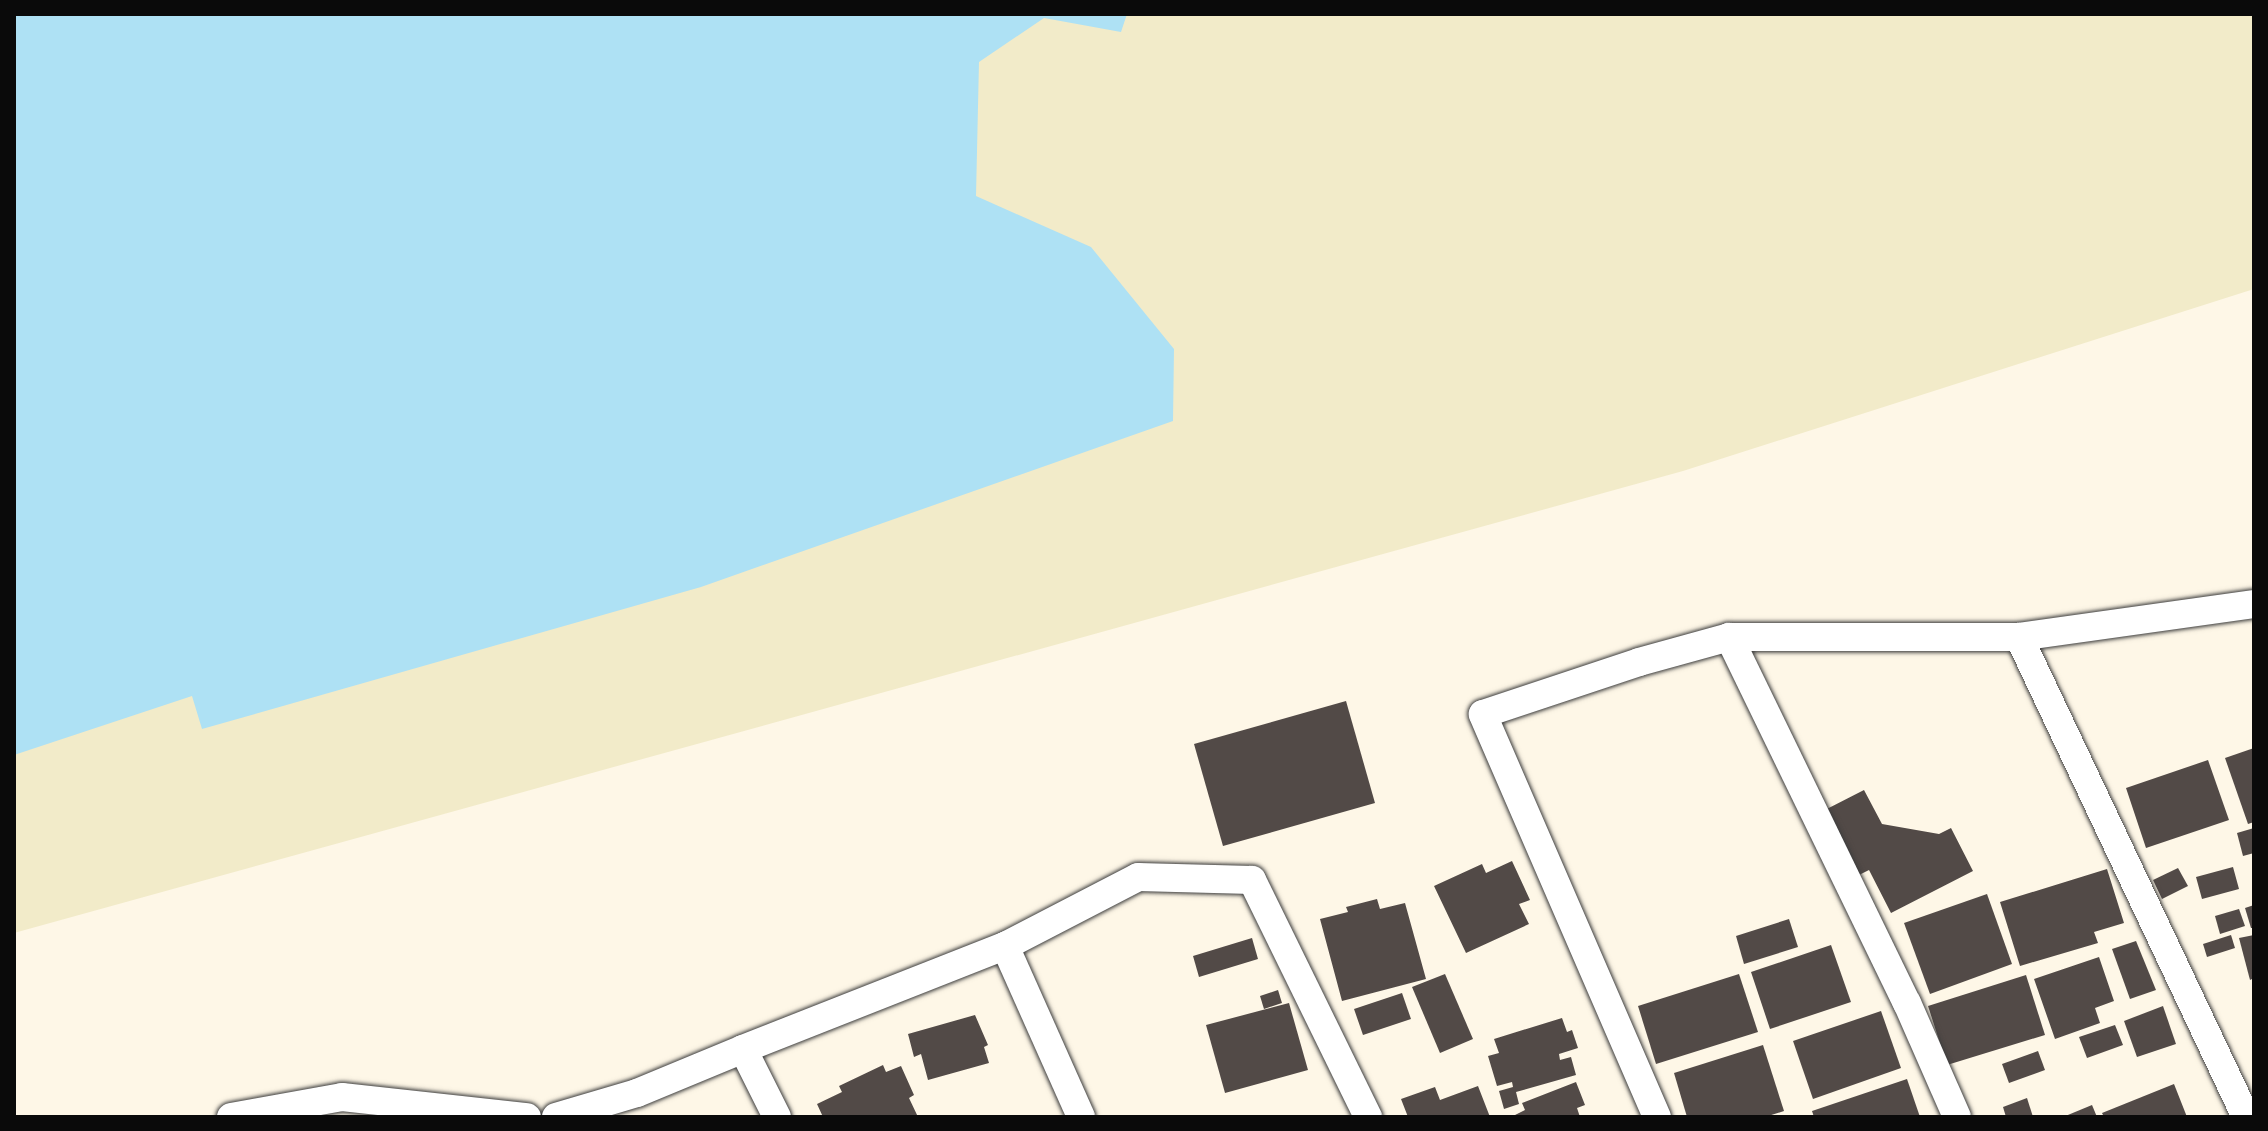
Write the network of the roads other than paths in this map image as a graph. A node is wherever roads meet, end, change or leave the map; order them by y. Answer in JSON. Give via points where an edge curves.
{"nodes":[{"id":1,"x":2254,"y":604,"type":"edge"},
{"id":2,"x":1729,"y":637,"type":"junction"},
{"id":3,"x":2019,"y":637,"type":"junction"},
{"id":4,"x":1005,"y":946,"type":"junction"},
{"id":5,"x":743,"y":1049,"type":"junction"},
{"id":6,"x":231,"y":1117,"type":"edge"},
{"id":7,"x":527,"y":1117,"type":"edge"},
{"id":8,"x":556,"y":1117,"type":"edge"},
{"id":9,"x":777,"y":1117,"type":"edge"},
{"id":10,"x":1081,"y":1117,"type":"edge"},
{"id":11,"x":1368,"y":1117,"type":"edge"},
{"id":12,"x":1657,"y":1117,"type":"edge"},
{"id":13,"x":1957,"y":1117,"type":"edge"},
{"id":14,"x":2246,"y":1117,"type":"edge"}],
"edges":[{"from":1,"to":3,"type":"street"},
{"from":2,"to":3,"type":"street"},
{"from":2,"to":12,"type":"street","via":[[1483,714]]},
{"from":2,"to":13,"type":"street"},
{"from":3,"to":14,"type":"street"},
{"from":4,"to":5,"type":"street"},
{"from":4,"to":10,"type":"street"},
{"from":4,"to":11,"type":"street","via":[[1138,877],[1252,880]]},
{"from":5,"to":8,"type":"street","via":[[637,1093]]},
{"from":5,"to":9,"type":"street"},
{"from":6,"to":7,"type":"street","via":[[342,1097]]}]}
